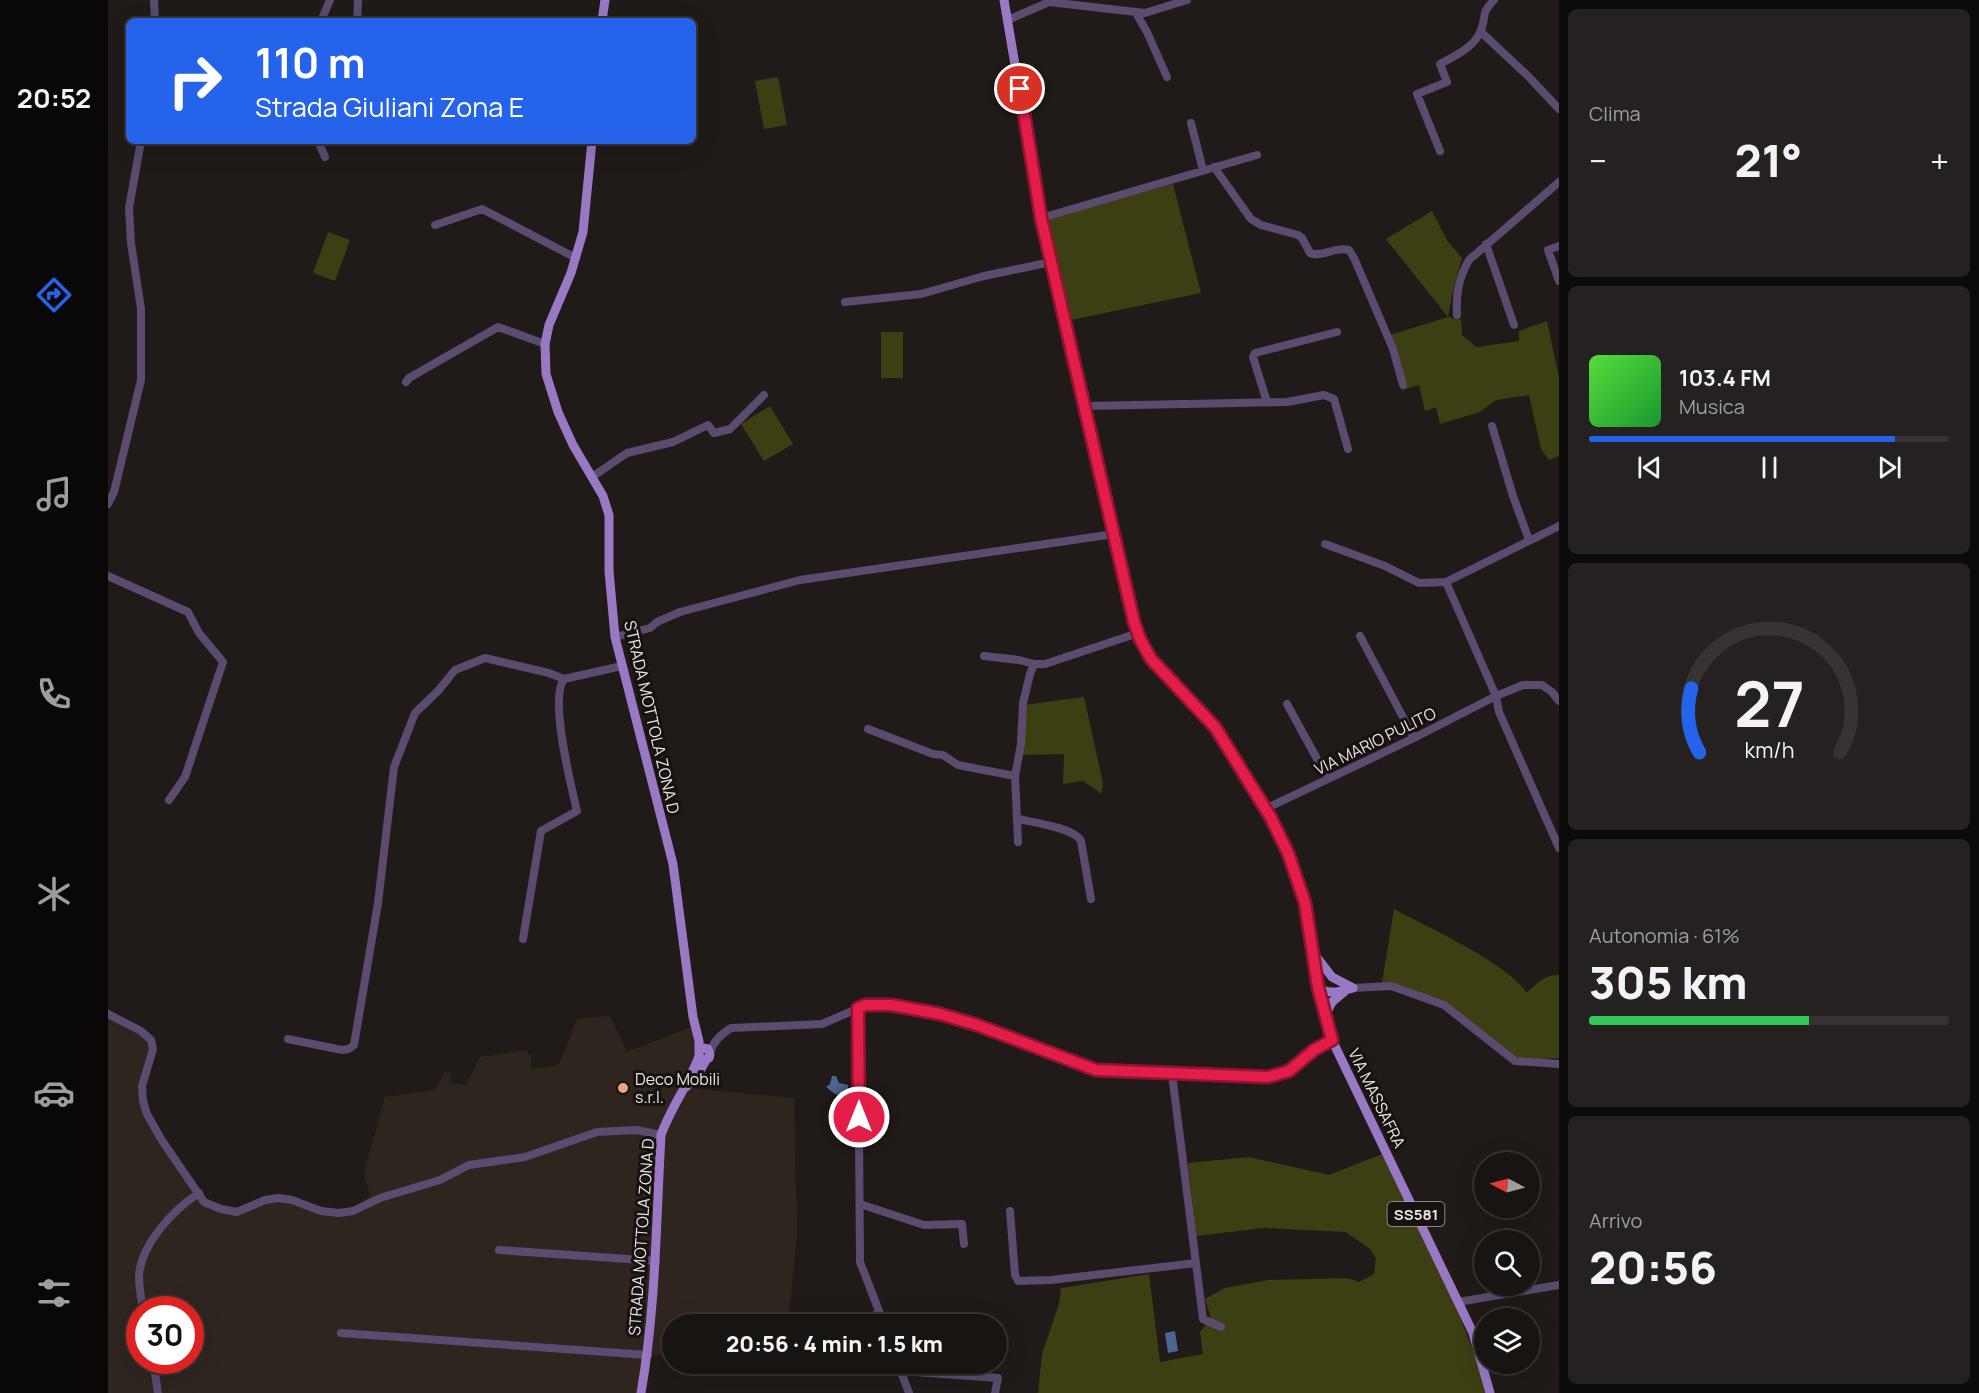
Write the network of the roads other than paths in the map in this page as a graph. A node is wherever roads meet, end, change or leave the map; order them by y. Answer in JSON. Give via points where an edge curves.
{"nodes":[{"id":1,"x":154,"y":0,"type":"edge"},
{"id":2,"x":330,"y":0,"type":"edge"},
{"id":3,"x":358,"y":0,"type":"edge"},
{"id":4,"x":605,"y":0,"type":"edge"},
{"id":5,"x":1004,"y":0,"type":"edge"},
{"id":6,"x":1187,"y":0,"type":"edge"},
{"id":7,"x":1494,"y":0,"type":"edge"},
{"id":8,"x":1136,"y":13,"type":"junction"},
{"id":9,"x":155,"y":18,"type":"edge"},
{"id":10,"x":322,"y":18,"type":"edge"},
{"id":11,"x":357,"y":18,"type":"edge"},
{"id":12,"x":602,"y":18,"type":"edge"},
{"id":13,"x":1008,"y":20,"type":"junction"},
{"id":14,"x":1481,"y":32,"type":"junction"},
{"id":15,"x":1167,"y":77,"type":"dead end"},
{"id":16,"x":1559,"y":109,"type":"edge"},
{"id":17,"x":1191,"y":123,"type":"dead end"},
{"id":18,"x":140,"y":144,"type":"edge"},
{"id":19,"x":319,"y":144,"type":"edge"},
{"id":20,"x":592,"y":144,"type":"edge"},
{"id":21,"x":1440,"y":151,"type":"dead end"},
{"id":22,"x":1257,"y":155,"type":"dead end"},
{"id":23,"x":325,"y":157,"type":"dead end"},
{"id":24,"x":1214,"y":167,"type":"junction"},
{"id":25,"x":1203,"y":171,"type":"junction"},
{"id":26,"x":1559,"y":182,"type":"edge"},
{"id":27,"x":1041,"y":218,"type":"junction"},
{"id":28,"x":435,"y":225,"type":"dead end"},
{"id":29,"x":1486,"y":244,"type":"junction"},
{"id":30,"x":1559,"y":246,"type":"edge"},
{"id":31,"x":576,"y":258,"type":"junction"},
{"id":32,"x":1051,"y":262,"type":"junction"},
{"id":33,"x":1559,"y":281,"type":"edge"},
{"id":34,"x":845,"y":302,"type":"dead end"},
{"id":35,"x":1457,"y":315,"type":"dead end"},
{"id":36,"x":1514,"y":325,"type":"dead end"},
{"id":37,"x":1337,"y":332,"type":"dead end"},
{"id":38,"x":545,"y":345,"type":"junction"},
{"id":39,"x":406,"y":382,"type":"dead end"},
{"id":40,"x":1403,"y":385,"type":"dead end"},
{"id":41,"x":764,"y":395,"type":"dead end"},
{"id":42,"x":1267,"y":402,"type":"junction"},
{"id":43,"x":1085,"y":406,"type":"junction"},
{"id":44,"x":1492,"y":426,"type":"dead end"},
{"id":45,"x":1348,"y":449,"type":"dead end"},
{"id":46,"x":592,"y":477,"type":"junction"},
{"id":47,"x":109,"y":502,"type":"edge"},
{"id":48,"x":1559,"y":526,"type":"edge"},
{"id":49,"x":1114,"y":534,"type":"junction"},
{"id":50,"x":1529,"y":540,"type":"junction"},
{"id":51,"x":1325,"y":544,"type":"dead end"},
{"id":52,"x":108,"y":576,"type":"edge"},
{"id":53,"x":1446,"y":582,"type":"junction"},
{"id":54,"x":1138,"y":633,"type":"junction"},
{"id":55,"x":1360,"y":636,"type":"dead end"},
{"id":56,"x":615,"y":638,"type":"junction"},
{"id":57,"x":984,"y":656,"type":"dead end"},
{"id":58,"x":1034,"y":664,"type":"junction"},
{"id":59,"x":622,"y":666,"type":"junction"},
{"id":60,"x":564,"y":679,"type":"junction"},
{"id":61,"x":1496,"y":696,"type":"junction"},
{"id":62,"x":1559,"y":701,"type":"edge"},
{"id":63,"x":1287,"y":704,"type":"dead end"},
{"id":64,"x":868,"y":729,"type":"dead end"},
{"id":65,"x":1414,"y":738,"type":"junction"},
{"id":66,"x":1015,"y":776,"type":"junction"},
{"id":67,"x":1328,"y":779,"type":"junction"},
{"id":68,"x":169,"y":800,"type":"dead end"},
{"id":69,"x":1265,"y":809,"type":"junction"},
{"id":70,"x":1018,"y":819,"type":"junction"},
{"id":71,"x":1018,"y":842,"type":"dead end"},
{"id":72,"x":1559,"y":848,"type":"edge"},
{"id":73,"x":1091,"y":898,"type":"dead end"},
{"id":74,"x":523,"y":939,"type":"dead end"},
{"id":75,"x":1312,"y":950,"type":"junction"},
{"id":76,"x":1338,"y":982,"type":"junction"},
{"id":77,"x":1318,"y":987,"type":"junction"},
{"id":78,"x":1350,"y":989,"type":"junction"},
{"id":79,"x":858,"y":1008,"type":"junction"},
{"id":80,"x":108,"y":1014,"type":"edge"},
{"id":81,"x":1325,"y":1016,"type":"junction"},
{"id":82,"x":288,"y":1039,"type":"dead end"},
{"id":83,"x":1332,"y":1040,"type":"junction"},
{"id":84,"x":706,"y":1051,"type":"junction"},
{"id":85,"x":1559,"y":1064,"type":"edge"},
{"id":86,"x":1172,"y":1074,"type":"junction"},
{"id":87,"x":661,"y":1135,"type":"junction"},
{"id":88,"x":199,"y":1193,"type":"junction"},
{"id":89,"x":860,"y":1204,"type":"junction"},
{"id":90,"x":1010,"y":1211,"type":"dead end"},
{"id":91,"x":964,"y":1244,"type":"dead end"},
{"id":92,"x":499,"y":1250,"type":"dead end"},
{"id":93,"x":656,"y":1261,"type":"junction"},
{"id":94,"x":1196,"y":1263,"type":"junction"},
{"id":95,"x":1559,"y":1285,"type":"edge"},
{"id":96,"x":141,"y":1296,"type":"edge"},
{"id":97,"x":1458,"y":1302,"type":"junction"},
{"id":98,"x":879,"y":1314,"type":"edge"},
{"id":99,"x":1221,"y":1327,"type":"dead end"},
{"id":100,"x":341,"y":1333,"type":"dead end"},
{"id":101,"x":648,"y":1355,"type":"junction"},
{"id":102,"x":155,"y":1374,"type":"edge"},
{"id":103,"x":902,"y":1374,"type":"edge"},
{"id":104,"x":962,"y":1374,"type":"edge"},
{"id":105,"x":158,"y":1393,"type":"edge"},
{"id":106,"x":641,"y":1393,"type":"edge"},
{"id":107,"x":909,"y":1393,"type":"edge"},
{"id":108,"x":995,"y":1393,"type":"edge"},
{"id":109,"x":1490,"y":1393,"type":"edge"}],
"edges":[{"from":1,"to":9,"type":"street"},
{"from":2,"to":10,"type":"street"},
{"from":3,"to":11,"type":"street"},
{"from":4,"to":12,"type":"main road"},
{"from":5,"to":13,"type":"main road","name":"VIA MASSAFRA","number":"SS581"},
{"from":6,"to":8,"type":"street","via":[[1161,10]]},
{"from":7,"to":14,"type":"street","via":[[1485,10]]},
{"from":8,"to":13,"type":"street","via":[[1049,2]]},
{"from":8,"to":15,"type":"street"},
{"from":13,"to":27,"type":"main road","name":"VIA MASSAFRA","number":"SS581"},
{"from":14,"to":16,"type":"street"},
{"from":14,"to":21,"type":"street","via":[[1465,51],[1440,64],[1447,82],[1417,94]]},
{"from":17,"to":25,"type":"street"},
{"from":18,"to":47,"type":"street","via":[[129,208],[141,309],[141,380]]},
{"from":19,"to":23,"type":"street"},
{"from":20,"to":31,"type":"main road","name":"STRADA MOTTOLA ZONA D","via":[[585,222]]},
{"from":22,"to":24,"type":"street"},
{"from":24,"to":25,"type":"street"},
{"from":24,"to":40,"type":"street","via":[[1254,222],[1298,235],[1310,254],[1349,250],[1393,349]]},
{"from":25,"to":27,"type":"street"},
{"from":26,"to":29,"type":"street"},
{"from":27,"to":32,"type":"main road","name":"VIA MASSAFRA","number":"SS581"},
{"from":28,"to":31,"type":"street","via":[[482,209]]},
{"from":29,"to":35,"type":"street","via":[[1461,273]]},
{"from":29,"to":36,"type":"street"},
{"from":30,"to":33,"type":"street","via":[[1548,250]]},
{"from":31,"to":38,"type":"main road","name":"STRADA MOTTOLA ZONA D"},
{"from":32,"to":34,"type":"street","via":[[921,294]]},
{"from":32,"to":43,"type":"main road","name":"VIA MASSAFRA","number":"SS581"},
{"from":37,"to":42,"type":"street","via":[[1255,352],[1253,357]]},
{"from":38,"to":39,"type":"street","via":[[498,327]]},
{"from":38,"to":46,"type":"main road","name":"STRADA MOTTOLA ZONA D","via":[[551,395]]},
{"from":41,"to":46,"type":"street","via":[[730,429],[714,433],[708,425],[673,442],[627,453]]},
{"from":42,"to":43,"type":"street"},
{"from":42,"to":45,"type":"street","via":[[1324,395],[1334,399]]},
{"from":43,"to":49,"type":"main road","name":"VIA MASSAFRA","number":"SS581"},
{"from":44,"to":50,"type":"street"},
{"from":46,"to":56,"type":"main road","name":"STRADA MOTTOLA ZONA D","via":[[609,515]]},
{"from":48,"to":50,"type":"street"},
{"from":49,"to":54,"type":"main road","name":"VIA MASSAFRA","number":"SS581"},
{"from":49,"to":56,"type":"street","via":[[800,580],[680,612]]},
{"from":50,"to":53,"type":"street"},
{"from":51,"to":53,"type":"street","via":[[1419,583]]},
{"from":52,"to":68,"type":"street","via":[[188,612],[199,633],[223,662],[185,777]]},
{"from":53,"to":61,"type":"street"},
{"from":54,"to":58,"type":"street","via":[[1045,664]]},
{"from":54,"to":69,"type":"main road","name":"VIA MASSAFRA","number":"SS581","via":[[1151,659],[1215,727]]},
{"from":55,"to":65,"type":"street"},
{"from":56,"to":59,"type":"main road","name":"STRADA MOTTOLA ZONA D"},
{"from":57,"to":58,"type":"street"},
{"from":58,"to":66,"type":"street","via":[[1023,703]]},
{"from":59,"to":60,"type":"street"},
{"from":59,"to":84,"type":"main road","name":"STRADA MOTTOLA ZONA D","via":[[673,864],[696,1030]]},
{"from":60,"to":74,"type":"street","via":[[560,684],[559,709],[562,740],[577,811],[541,831]]},
{"from":60,"to":82,"type":"street","via":[[484,658],[455,670],[415,713],[394,767],[378,903],[354,1045],[342,1050]]},
{"from":61,"to":62,"type":"street","name":"VIA MARIO PULITO","via":[[1523,685],[1542,685]]},
{"from":61,"to":65,"type":"street","name":"VIA MARIO PULITO"},
{"from":61,"to":72,"type":"street","via":[[1499,712]]},
{"from":63,"to":67,"type":"street"},
{"from":64,"to":66,"type":"street","via":[[939,754],[958,765]]},
{"from":65,"to":67,"type":"street","name":"VIA MARIO PULITO"},
{"from":66,"to":70,"type":"street"},
{"from":67,"to":69,"type":"street","name":"VIA MARIO PULITO"},
{"from":69,"to":75,"type":"main road","name":"VIA MASSAFRA","number":"SS581","via":[[1288,853],[1305,903]]},
{"from":70,"to":71,"type":"street"},
{"from":70,"to":73,"type":"street","via":[[1078,836]]},
{"from":75,"to":76,"type":"main road"},
{"from":75,"to":77,"type":"main road","name":"VIA MASSAFRA","number":"SS581"},
{"from":76,"to":77,"type":"main road","via":[[1324,981]]},
{"from":76,"to":78,"type":"main road"},
{"from":77,"to":78,"type":"main road","via":[[1329,992]]},
{"from":77,"to":81,"type":"main road","name":"VIA MASSAFRA","number":"SS581"},
{"from":78,"to":81,"type":"main road","via":[[1332,1002]]},
{"from":78,"to":85,"type":"street","via":[[1391,986],[1444,1005],[1515,1061]]},
{"from":79,"to":84,"type":"street","via":[[822,1024],[731,1028]]},
{"from":79,"to":86,"type":"street","via":[[891,1005],[940,1014],[1096,1070]]},
{"from":79,"to":89,"type":"street"},
{"from":80,"to":88,"type":"street","via":[[151,1040],[153,1049],[142,1086],[147,1114]]},
{"from":81,"to":83,"type":"main road","name":"VIA MASSAFRA","number":"SS581"},
{"from":83,"to":86,"type":"street","via":[[1289,1071],[1268,1077]]},
{"from":83,"to":97,"type":"main road","name":"VIA MASSAFRA","number":"SS581"},
{"from":84,"to":87,"type":"main road","name":"STRADA MOTTOLA ZONA D","via":[[697,1076],[684,1088]]},
{"from":86,"to":94,"type":"street"},
{"from":87,"to":88,"type":"street","via":[[637,1130],[597,1131],[525,1157],[469,1165],[440,1180],[339,1213],[278,1198],[237,1212],[211,1206]]},
{"from":87,"to":93,"type":"main road","name":"STRADA MOTTOLA ZONA D"},
{"from":88,"to":96,"type":"street","via":[[182,1204],[145,1253],[139,1274]]},
{"from":89,"to":91,"type":"street","via":[[924,1225],[962,1224]]},
{"from":89,"to":98,"type":"street","via":[[860,1262]]},
{"from":90,"to":94,"type":"street","via":[[1018,1281]]},
{"from":92,"to":93,"type":"street"},
{"from":93,"to":101,"type":"main road","name":"STRADA MOTTOLA ZONA D"},
{"from":94,"to":99,"type":"street","via":[[1203,1319]]},
{"from":95,"to":97,"type":"street"},
{"from":97,"to":109,"type":"main road","name":"VIA MASSAFRA","number":"SS581","via":[[1473,1333]]},
{"from":100,"to":101,"type":"street"},
{"from":101,"to":106,"type":"main road","name":"STRADA MOTTOLA ZONA D"},
{"from":102,"to":105,"type":"street"},
{"from":103,"to":107,"type":"street"},
{"from":104,"to":108,"type":"street","via":[[998,1378]]}]}
